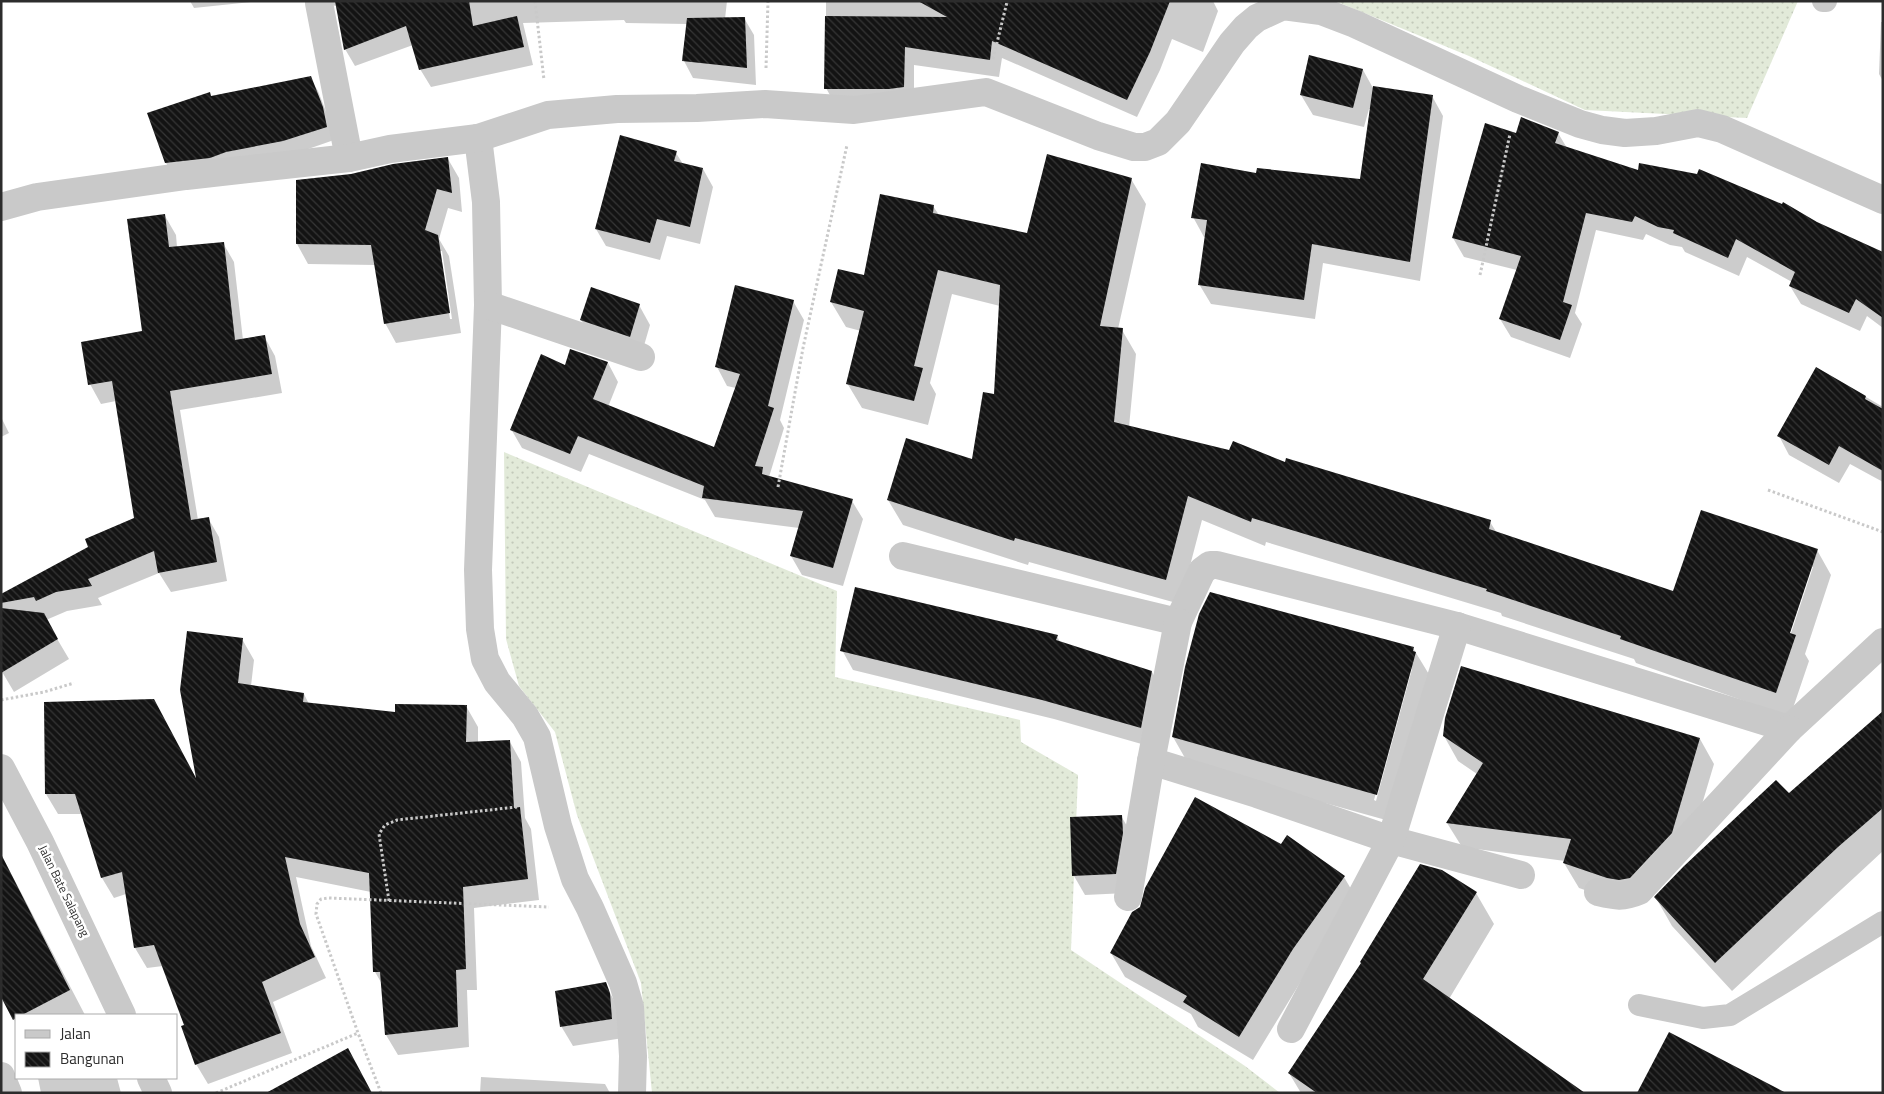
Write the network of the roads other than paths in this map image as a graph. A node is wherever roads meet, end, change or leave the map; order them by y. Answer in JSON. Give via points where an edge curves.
{"nodes":[{"id":1,"x":318,"y":3,"type":"dead end"},
{"id":2,"x":1278,"y":4,"type":"edge"},
{"id":3,"x":478,"y":138,"type":"junction"},
{"id":4,"x":349,"y":158,"type":"junction"},
{"id":5,"x":1883,"y":200,"type":"edge"},
{"id":6,"x":1,"y":207,"type":"edge"},
{"id":7,"x":488,"y":305,"type":"junction"},
{"id":8,"x":641,"y":357,"type":"dead end"},
{"id":9,"x":903,"y":556,"type":"dead end"},
{"id":10,"x":1178,"y":622,"type":"junction"},
{"id":11,"x":1457,"y":626,"type":"junction"},
{"id":12,"x":1883,"y":642,"type":"edge"},
{"id":13,"x":1789,"y":729,"type":"junction"},
{"id":14,"x":1151,"y":761,"type":"junction"},
{"id":15,"x":1,"y":768,"type":"edge"},
{"id":16,"x":1391,"y":840,"type":"junction"},
{"id":17,"x":1521,"y":875,"type":"dead end"},
{"id":18,"x":1598,"y":892,"type":"dead end"},
{"id":19,"x":1128,"y":897,"type":"dead end"},
{"id":20,"x":1883,"y":922,"type":"edge"},
{"id":21,"x":1639,"y":1005,"type":"dead end"},
{"id":22,"x":122,"y":1014,"type":"edge"},
{"id":23,"x":1291,"y":1029,"type":"dead end"},
{"id":24,"x":1,"y":1076,"type":"edge"},
{"id":25,"x":151,"y":1079,"type":"edge"},
{"id":26,"x":8,"y":1093,"type":"edge"},
{"id":27,"x":158,"y":1093,"type":"edge"},
{"id":28,"x":632,"y":1093,"type":"edge"}],
"edges":[{"from":1,"to":4,"type":"street"},
{"from":2,"to":3,"type":"street","via":[[1246,27],[1178,122],[1158,142],[1145,147],[1134,147],[1098,136],[986,92],[854,110],[765,104],[616,109],[548,115]]},
{"from":2,"to":5,"type":"street","via":[[1321,11],[1355,24],[1580,124],[1625,133],[1698,123],[1722,129]]},
{"from":3,"to":4,"type":"street","via":[[390,149]]},
{"from":3,"to":7,"type":"street","via":[[486,202]]},
{"from":4,"to":6,"type":"street","via":[[92,189],[37,197]]},
{"from":7,"to":8,"type":"street"},
{"from":7,"to":28,"type":"street","via":[[478,561],[480,629],[485,659],[497,682],[525,716],[537,737],[558,826],[575,879],[623,983],[630,1007]]},
{"from":9,"to":10,"type":"street"},
{"from":10,"to":11,"type":"street","via":[[1202,571],[1217,565]]},
{"from":10,"to":14,"type":"street"},
{"from":11,"to":13,"type":"street"},
{"from":11,"to":16,"type":"street"},
{"from":12,"to":13,"type":"street"},
{"from":13,"to":18,"type":"street","via":[[1639,891],[1627,896]]},
{"from":14,"to":16,"type":"street"},
{"from":14,"to":19,"type":"street"},
{"from":15,"to":22,"type":"street","name":"Jalan Bate Salapang"},
{"from":16,"to":17,"type":"street"},
{"from":16,"to":23,"type":"street"},
{"from":20,"to":21,"type":"lane","via":[[1730,1015],[1703,1018]]},
{"from":24,"to":26,"type":"street"},
{"from":25,"to":27,"type":"street"}]}
